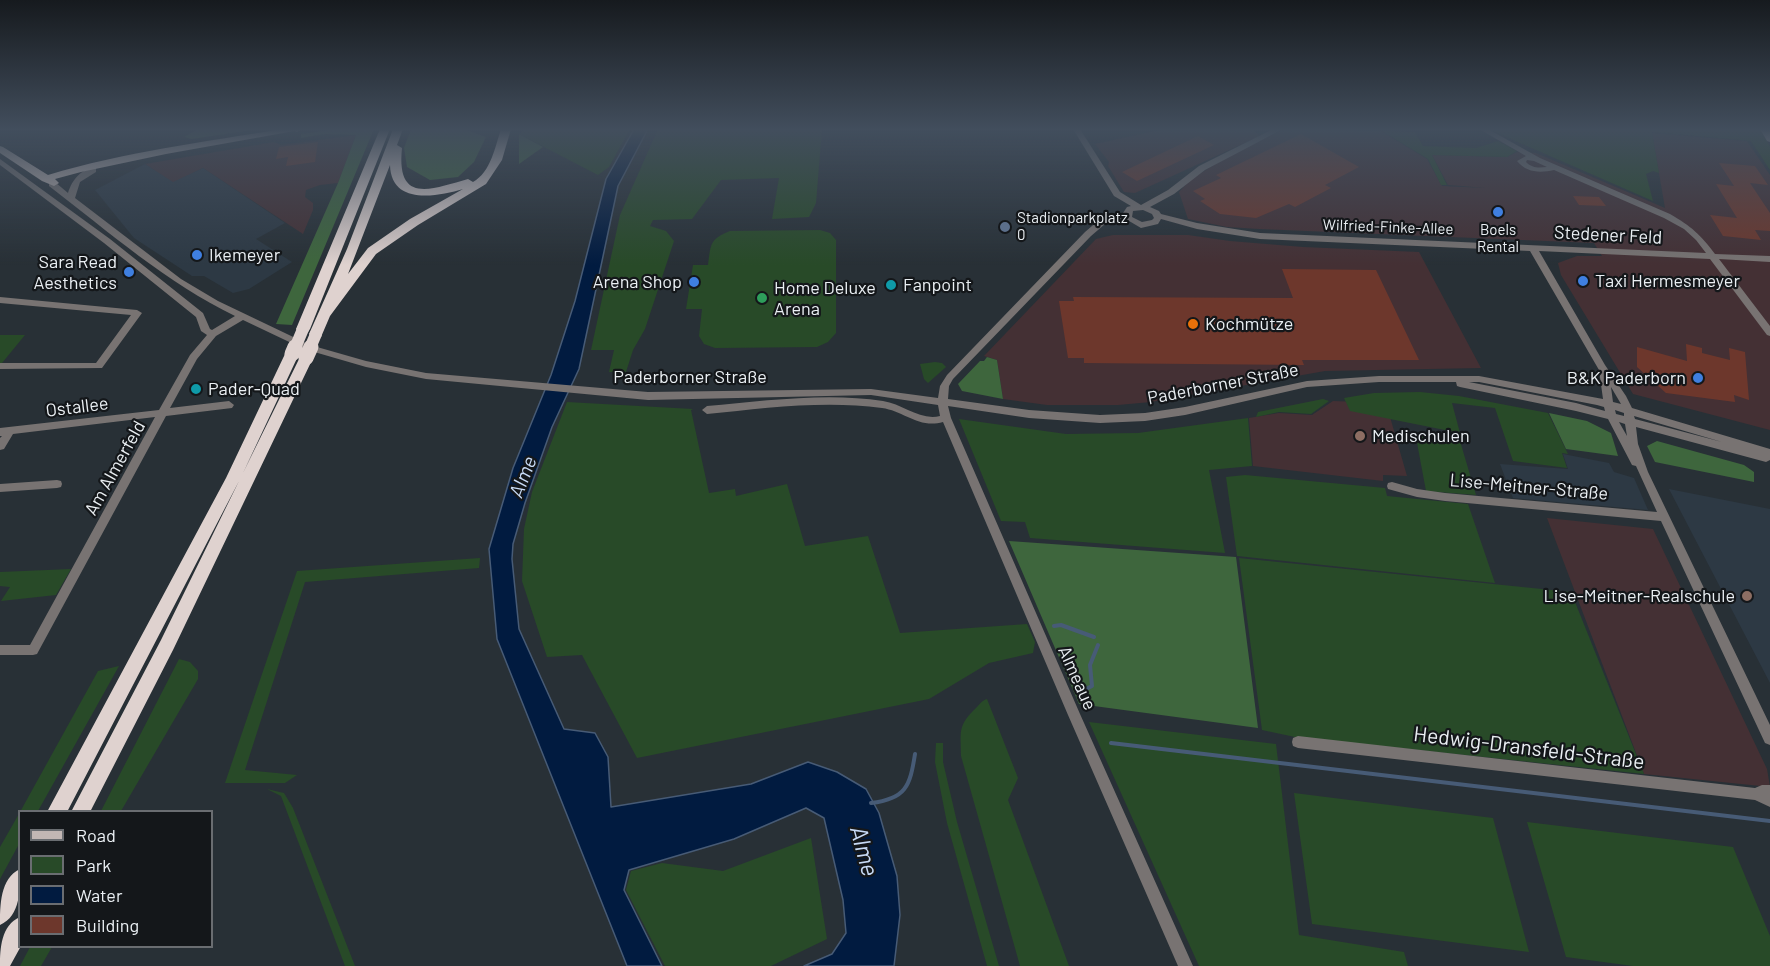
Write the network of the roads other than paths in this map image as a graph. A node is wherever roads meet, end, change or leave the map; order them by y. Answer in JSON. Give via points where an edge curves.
{"nodes":[{"id":1,"x":17,"y":174,"type":"edge"},
{"id":2,"x":39,"y":174,"type":"edge"},
{"id":3,"x":62,"y":174,"type":"edge"},
{"id":4,"x":78,"y":174,"type":"edge"},
{"id":5,"x":87,"y":174,"type":"edge"},
{"id":6,"x":367,"y":174,"type":"edge"},
{"id":7,"x":382,"y":174,"type":"edge"},
{"id":8,"x":396,"y":174,"type":"edge"},
{"id":9,"x":479,"y":174,"type":"edge"},
{"id":10,"x":488,"y":174,"type":"edge"},
{"id":11,"x":1102,"y":174,"type":"edge"},
{"id":12,"x":1104,"y":174,"type":"edge"},
{"id":13,"x":1194,"y":174,"type":"edge"},
{"id":14,"x":1570,"y":174,"type":"edge"},
{"id":15,"x":49,"y":182,"type":"junction"},
{"id":16,"x":1171,"y":192,"type":"junction"},
{"id":17,"x":71,"y":197,"type":"junction"},
{"id":18,"x":1140,"y":207,"type":"junction"},
{"id":19,"x":1128,"y":215,"type":"junction"},
{"id":20,"x":1156,"y":217,"type":"junction"},
{"id":21,"x":1532,"y":247,"type":"junction"},
{"id":22,"x":1713,"y":256,"type":"junction"},
{"id":23,"x":1770,"y":259,"type":"edge"},
{"id":24,"x":0,"y":300,"type":"edge"},
{"id":25,"x":326,"y":313,"type":"junction"},
{"id":26,"x":240,"y":317,"type":"junction"},
{"id":27,"x":1770,"y":333,"type":"edge"},
{"id":28,"x":213,"y":334,"type":"junction"},
{"id":29,"x":299,"y":356,"type":"junction"},
{"id":30,"x":0,"y":367,"type":"edge"},
{"id":31,"x":1602,"y":368,"type":"junction"},
{"id":32,"x":1440,"y":380,"type":"junction"},
{"id":33,"x":942,"y":401,"type":"junction"},
{"id":34,"x":229,"y":405,"type":"dead end"},
{"id":35,"x":1608,"y":405,"type":"junction"},
{"id":36,"x":707,"y":410,"type":"dead end"},
{"id":37,"x":164,"y":413,"type":"junction"},
{"id":38,"x":1628,"y":415,"type":"junction"},
{"id":39,"x":1611,"y":416,"type":"junction"},
{"id":40,"x":946,"y":418,"type":"junction"},
{"id":41,"x":5,"y":432,"type":"edge"},
{"id":42,"x":0,"y":446,"type":"edge"},
{"id":43,"x":1770,"y":453,"type":"edge"},
{"id":44,"x":1770,"y":459,"type":"edge"},
{"id":45,"x":1643,"y":472,"type":"junction"},
{"id":46,"x":57,"y":484,"type":"dead end"},
{"id":47,"x":1392,"y":486,"type":"dead end"},
{"id":48,"x":0,"y":488,"type":"edge"},
{"id":49,"x":1665,"y":517,"type":"junction"},
{"id":50,"x":0,"y":650,"type":"edge"},
{"id":51,"x":1770,"y":739,"type":"edge"},
{"id":52,"x":1298,"y":742,"type":"dead end"},
{"id":53,"x":1770,"y":791,"type":"edge"},
{"id":54,"x":1755,"y":794,"type":"junction"},
{"id":55,"x":1770,"y":800,"type":"edge"},
{"id":56,"x":57,"y":810,"type":"edge"},
{"id":57,"x":81,"y":810,"type":"edge"},
{"id":58,"x":18,"y":883,"type":"edge"},
{"id":59,"x":0,"y":915,"type":"edge"},
{"id":60,"x":18,"y":931,"type":"edge"},
{"id":61,"x":0,"y":964,"type":"edge"},
{"id":62,"x":1186,"y":966,"type":"edge"}],
"edges":[{"from":1,"to":28,"type":"street","via":[[200,315],[206,331]]},
{"from":2,"to":15,"type":"main road","name":"Paderborner Straße"},
{"from":3,"to":15,"type":"main road"},
{"from":4,"to":15,"type":"main road"},
{"from":5,"to":17,"type":"street","via":[[76,182]]},
{"from":6,"to":29,"type":"highway","bridge":true,"via":[[303,329]]},
{"from":7,"to":25,"type":"highway"},
{"from":8,"to":9,"type":"highway","via":[[411,190],[432,192],[460,187]]},
{"from":10,"to":25,"type":"highway","via":[[467,193],[372,251]]},
{"from":11,"to":19,"type":"street","via":[[1109,192]]},
{"from":12,"to":18,"type":"street","via":[[1117,194]]},
{"from":13,"to":16,"type":"street"},
{"from":14,"to":22,"type":"street","via":[[1681,223]]},
{"from":15,"to":17,"type":"street","name":"Paderborner Straße"},
{"from":16,"to":18,"type":"street"},
{"from":16,"to":20,"type":"street"},
{"from":17,"to":26,"type":"street","name":"Paderborner Straße","via":[[178,281]]},
{"from":18,"to":19,"type":"street"},
{"from":18,"to":20,"type":"street"},
{"from":19,"to":20,"type":"street","via":[[1143,225]]},
{"from":19,"to":33,"type":"street","via":[[1096,227],[950,377],[944,384]]},
{"from":20,"to":21,"type":"street","name":"Wilfried-Finke-Allee","via":[[1227,235]]},
{"from":21,"to":22,"type":"street","name":"Stedener Feld"},
{"from":21,"to":31,"type":"street","name":"Stedener Feld"},
{"from":22,"to":23,"type":"street","name":"Stedener Feld"},
{"from":22,"to":27,"type":"street"},
{"from":24,"to":30,"type":"street","via":[[136,314],[99,366]]},
{"from":25,"to":29,"type":"highway","bridge":true},
{"from":26,"to":28,"type":"street","name":"Am Almerfeld"},
{"from":26,"to":33,"type":"street","name":"Paderborner Straße","via":[[306,347],[426,376],[600,393],[690,397],[852,391]]},
{"from":28,"to":37,"type":"street","name":"Am Almerfeld","via":[[193,357]]},
{"from":29,"to":56,"type":"highway"},
{"from":29,"to":57,"type":"highway","via":[[164,651]]},
{"from":31,"to":35,"type":"street","name":"Stedener Feld"},
{"from":31,"to":38,"type":"street","name":"Stedener Feld","via":[[1615,384]]},
{"from":32,"to":33,"type":"street","name":"Paderborner Straße","via":[[1307,384],[1185,411],[1115,419],[1029,414]]},
{"from":32,"to":35,"type":"street","name":"Paderborner Straße","via":[[1514,384]]},
{"from":32,"to":39,"type":"street","name":"Paderborner Straße"},
{"from":33,"to":40,"type":"street","name":"Almeaue"},
{"from":34,"to":37,"type":"street","name":"Ostallee"},
{"from":35,"to":38,"type":"street","name":"Paderborner Straße"},
{"from":35,"to":39,"type":"street"},
{"from":36,"to":40,"type":"street","name":"Paderborner Straße","via":[[857,402],[891,405],[924,421]]},
{"from":37,"to":41,"type":"street","name":"Ostallee"},
{"from":37,"to":50,"type":"street","name":"Am Almerfeld","via":[[33,650]]},
{"from":38,"to":39,"type":"street","name":"Paderborner Straße"},
{"from":38,"to":43,"type":"street","name":"Paderborner Straße"},
{"from":38,"to":44,"type":"street","name":"Paderborner Straße"},
{"from":38,"to":45,"type":"street"},
{"from":39,"to":45,"type":"street","via":[[1628,452]]},
{"from":40,"to":62,"type":"street","name":"Almeaue"},
{"from":41,"to":42,"type":"street"},
{"from":45,"to":49,"type":"street"},
{"from":46,"to":48,"type":"street"},
{"from":47,"to":49,"type":"street","name":"Lise-Meitner-Straße","via":[[1445,497]]},
{"from":49,"to":51,"type":"street"},
{"from":52,"to":54,"type":"street","name":"Hedwig-Dransfeld-Straße"},
{"from":53,"to":54,"type":"street","name":"Hedwig-Dransfeld-Straße"},
{"from":54,"to":55,"type":"street","name":"Hedwig-Dransfeld-Straße"},
{"from":58,"to":59,"type":"highway"},
{"from":60,"to":61,"type":"highway"}]}
